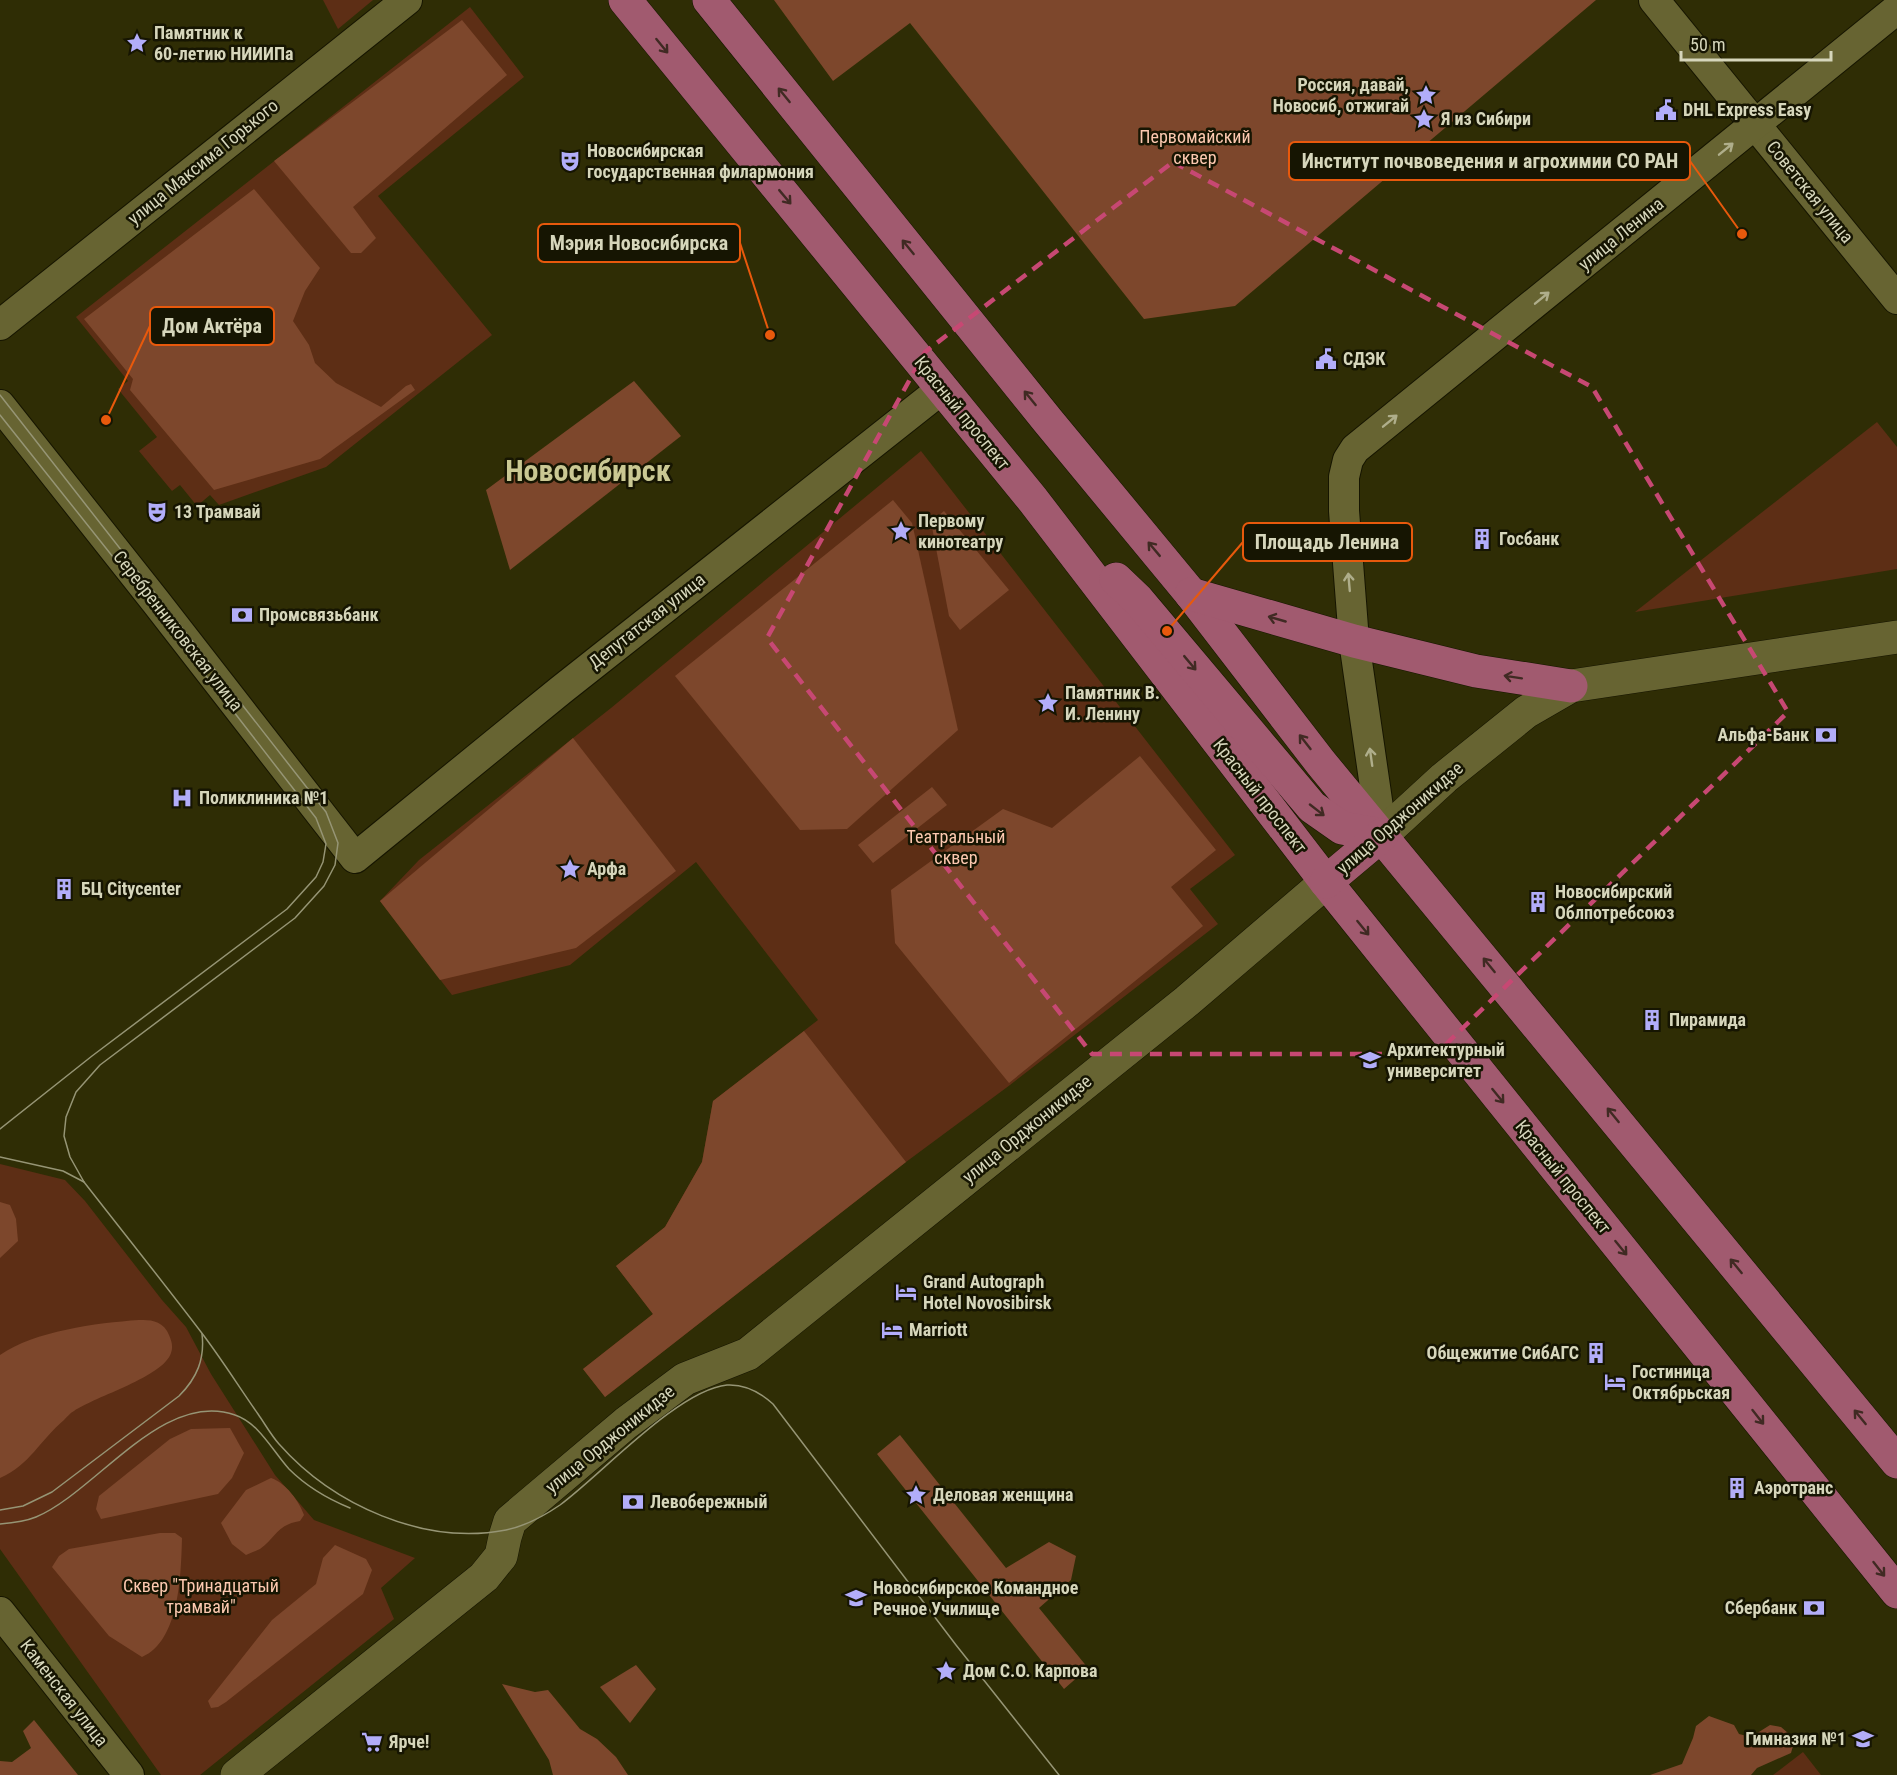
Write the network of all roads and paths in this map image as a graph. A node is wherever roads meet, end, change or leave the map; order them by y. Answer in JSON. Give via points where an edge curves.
{"nodes":[{"id":1,"x":406,"y":0,"type":"edge"},
{"id":2,"x":625,"y":0,"type":"edge"},
{"id":3,"x":709,"y":0,"type":"edge"},
{"id":4,"x":1654,"y":0,"type":"edge"},
{"id":5,"x":1897,"y":9,"type":"edge"},
{"id":6,"x":1756,"y":125,"type":"junction"},
{"id":7,"x":1897,"y":299,"type":"edge"},
{"id":8,"x":0,"y":325,"type":"edge"},
{"id":9,"x":943,"y":388,"type":"junction"},
{"id":10,"x":0,"y":405,"type":"edge"},
{"id":11,"x":1033,"y":500,"type":"junction"},
{"id":12,"x":1191,"y":594,"type":"junction"},
{"id":13,"x":1897,"y":637,"type":"edge"},
{"id":14,"x":1354,"y":641,"type":"junction"},
{"id":15,"x":1571,"y":686,"type":"junction"},
{"id":16,"x":1382,"y":835,"type":"junction"},
{"id":17,"x":355,"y":858,"type":"joint"},
{"id":18,"x":1326,"y":882,"type":"junction"},
{"id":19,"x":1897,"y":1462,"type":"edge"},
{"id":20,"x":1897,"y":1592,"type":"edge"},
{"id":21,"x":0,"y":1612,"type":"edge"},
{"id":22,"x":129,"y":1775,"type":"edge"},
{"id":23,"x":237,"y":1775,"type":"edge"}],
"edges":[{"from":1,"to":8,"type":"street","name":"улица Максима Горького"},
{"from":2,"to":9,"type":"main road","name":"Красный проспект","one_way":true},
{"from":12,"to":3,"type":"main road","one_way":true},
{"from":4,"to":6,"type":"street","name":"Советская улица"},
{"from":5,"to":6,"type":"street","name":"улица Ленина"},
{"from":6,"to":7,"type":"street","name":"Советская улица"},
{"from":14,"to":6,"type":"street","name":"улица Ленина","one_way":true,"via":[[1344,477],[1355,449]]},
{"from":9,"to":11,"type":"main road","name":"Красный проспект"},
{"from":9,"to":17,"type":"street","name":"Депутатская улица"},
{"from":10,"to":17,"type":"street","name":"Серебренниковская улица"},
{"from":11,"to":16,"type":"main road","one_way":true,"via":[[1138,600],[1312,807],[1342,828]]},
{"from":11,"to":18,"type":"main road","name":"Красный проспект"},
{"from":14,"to":12,"type":"main road","one_way":true},
{"from":16,"to":12,"type":"main road","one_way":true,"via":[[1321,763]]},
{"from":13,"to":15,"type":"main road","name":"улица Орджоникидзе"},
{"from":15,"to":14,"type":"main road","one_way":true,"via":[[1476,671]]},
{"from":16,"to":14,"type":"street","one_way":true},
{"from":15,"to":16,"type":"main road","name":"улица Орджоникидзе","via":[[1526,712],[1444,778]]},
{"from":16,"to":18,"type":"main road","name":"улица Орджоникидзе"},
{"from":19,"to":16,"type":"main road","one_way":true},
{"from":18,"to":20,"type":"main road","name":"Красный проспект","one_way":true},
{"from":18,"to":23,"type":"main road","name":"улица Орджоникидзе","via":[[1187,1001],[748,1354],[685,1379],[626,1423],[510,1521],[501,1556],[484,1577]]},
{"from":21,"to":22,"type":"street","name":"Каменская улица"}]}
